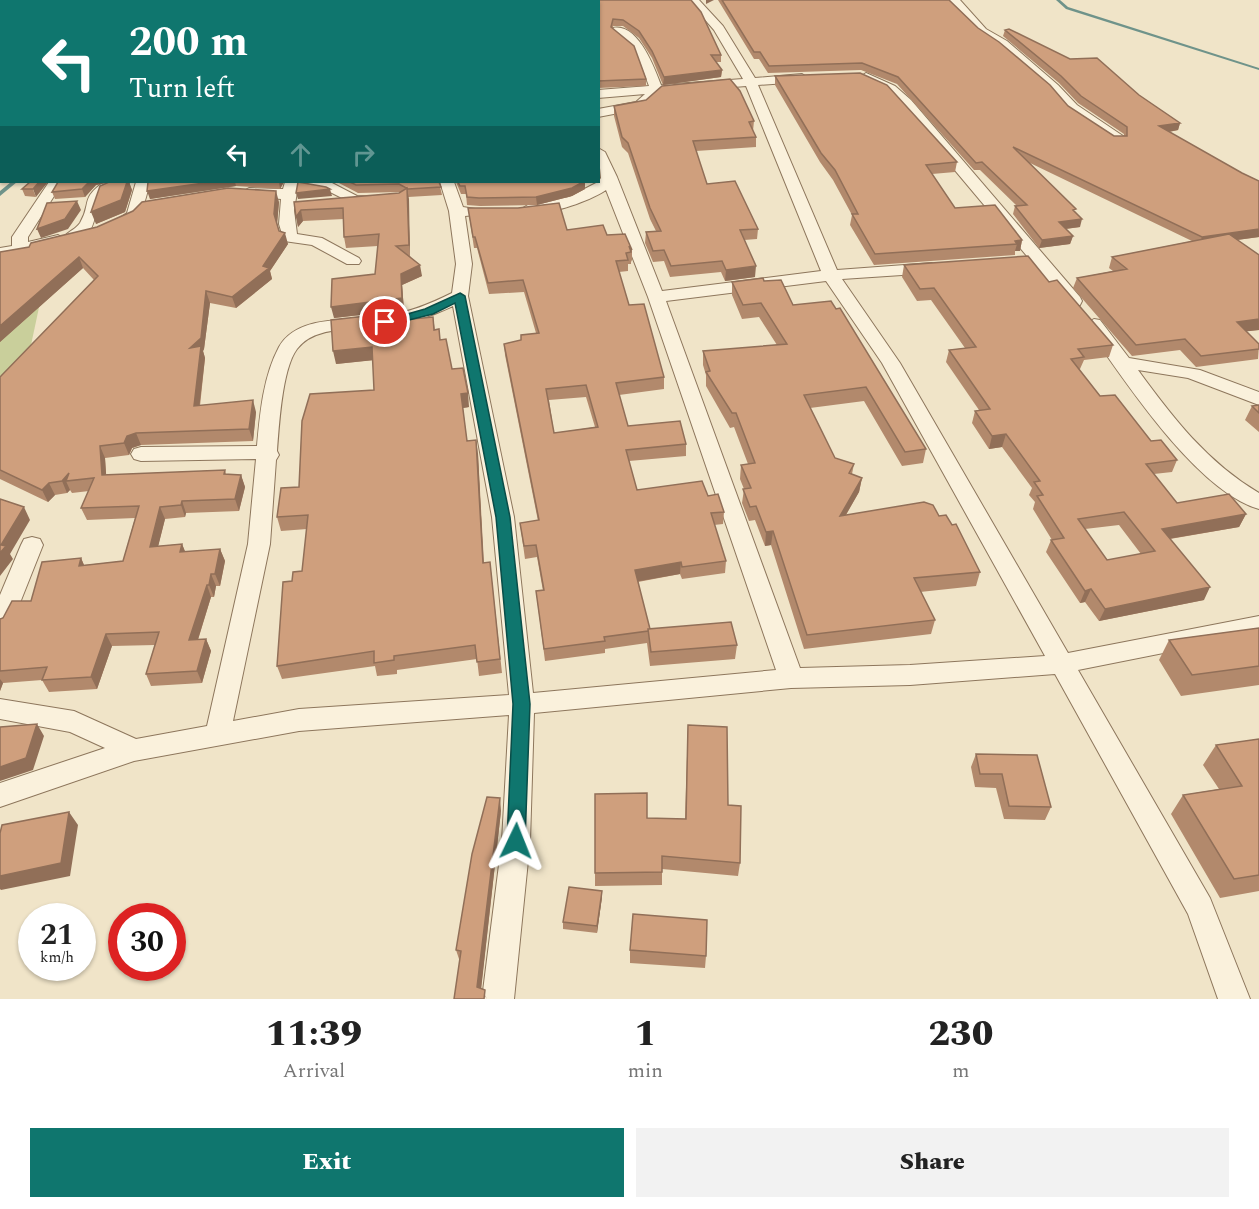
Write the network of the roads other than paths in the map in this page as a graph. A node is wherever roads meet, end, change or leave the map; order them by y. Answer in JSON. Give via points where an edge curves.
{"nodes":[{"id":1,"x":693,"y":0,"type":"edge"},
{"id":2,"x":954,"y":0,"type":"edge"},
{"id":3,"x":617,"y":30,"type":"edge"},
{"id":4,"x":850,"y":76,"type":"edge"},
{"id":5,"x":816,"y":78,"type":"edge"},
{"id":6,"x":750,"y":80,"type":"junction"},
{"id":7,"x":657,"y":91,"type":"junction"},
{"id":8,"x":601,"y":93,"type":"edge"},
{"id":9,"x":600,"y":111,"type":"edge"},
{"id":10,"x":1118,"y":139,"type":"edge"},
{"id":11,"x":600,"y":156,"type":"edge"},
{"id":12,"x":610,"y":177,"type":"junction"},
{"id":13,"x":55,"y":183,"type":"edge"},
{"id":14,"x":131,"y":183,"type":"edge"},
{"id":15,"x":142,"y":183,"type":"edge"},
{"id":16,"x":306,"y":183,"type":"edge"},
{"id":17,"x":447,"y":183,"type":"edge"},
{"id":18,"x":234,"y":194,"type":"edge"},
{"id":19,"x":292,"y":198,"type":"edge"},
{"id":20,"x":391,"y":199,"type":"edge"},
{"id":21,"x":354,"y":200,"type":"junction"},
{"id":22,"x":92,"y":203,"type":"junction"},
{"id":23,"x":329,"y":203,"type":"edge"},
{"id":24,"x":157,"y":205,"type":"edge"},
{"id":25,"x":40,"y":207,"type":"junction"},
{"id":26,"x":136,"y":208,"type":"junction"},
{"id":27,"x":520,"y":210,"type":"edge"},
{"id":28,"x":457,"y":211,"type":"junction"},
{"id":29,"x":490,"y":213,"type":"edge"},
{"id":30,"x":73,"y":236,"type":"junction"},
{"id":31,"x":20,"y":248,"type":"junction"},
{"id":32,"x":0,"y":254,"type":"edge"},
{"id":33,"x":1038,"y":260,"type":"junction"},
{"id":34,"x":352,"y":261,"type":"dead end"},
{"id":35,"x":1014,"y":262,"type":"edge"},
{"id":36,"x":946,"y":267,"type":"edge"},
{"id":37,"x":831,"y":275,"type":"junction"},
{"id":38,"x":460,"y":296,"type":"junction"},
{"id":39,"x":656,"y":297,"type":"junction"},
{"id":40,"x":1124,"y":363,"type":"junction"},
{"id":41,"x":1259,"y":399,"type":"edge"},
{"id":42,"x":141,"y":454,"type":"dead end"},
{"id":43,"x":269,"y":455,"type":"junction"},
{"id":44,"x":1259,"y":502,"type":"edge"},
{"id":45,"x":32,"y":545,"type":"dead end"},
{"id":46,"x":0,"y":623,"type":"edge"},
{"id":47,"x":1259,"y":625,"type":"edge"},
{"id":48,"x":1062,"y":664,"type":"junction"},
{"id":49,"x":791,"y":678,"type":"junction"},
{"id":50,"x":522,"y":704,"type":"junction"},
{"id":51,"x":0,"y":708,"type":"edge"},
{"id":52,"x":218,"y":733,"type":"junction"},
{"id":53,"x":134,"y":750,"type":"junction"},
{"id":54,"x":0,"y":795,"type":"edge"},
{"id":55,"x":498,"y":999,"type":"edge"},
{"id":56,"x":1234,"y":999,"type":"edge"}],
"edges":[{"from":1,"to":6,"type":"street","via":[[719,28]]},
{"from":2,"to":10,"type":"street","via":[[981,30],[1003,44],[1072,108]]},
{"from":3,"to":7,"type":"street","via":[[641,50]]},
{"from":4,"to":33,"type":"street","via":[[876,81],[906,103]]},
{"from":5,"to":6,"type":"street"},
{"from":6,"to":7,"type":"street"},
{"from":6,"to":37,"type":"street"},
{"from":7,"to":8,"type":"street"},
{"from":7,"to":9,"type":"street","via":[[640,105]]},
{"from":11,"to":12,"type":"street"},
{"from":12,"to":27,"type":"street","via":[[588,197]]},
{"from":12,"to":39,"type":"street"},
{"from":13,"to":25,"type":"street"},
{"from":14,"to":22,"type":"street","via":[[109,185],[95,195]]},
{"from":15,"to":26,"type":"street"},
{"from":16,"to":21,"type":"street","via":[[332,187]]},
{"from":17,"to":28,"type":"street"},
{"from":18,"to":19,"type":"street","via":[[267,192]]},
{"from":19,"to":34,"type":"street","via":[[290,238],[316,241]]},
{"from":20,"to":21,"type":"street"},
{"from":21,"to":23,"type":"street"},
{"from":22,"to":25,"type":"street"},
{"from":22,"to":30,"type":"street","via":[[93,213],[86,228]]},
{"from":24,"to":26,"type":"street"},
{"from":25,"to":31,"type":"street","via":[[20,237]]},
{"from":26,"to":30,"type":"street","via":[[132,218],[115,227]]},
{"from":28,"to":29,"type":"street"},
{"from":28,"to":38,"type":"street","via":[[464,264]]},
{"from":30,"to":31,"type":"street"},
{"from":31,"to":32,"type":"street"},
{"from":33,"to":35,"type":"street"},
{"from":33,"to":40,"type":"street"},
{"from":36,"to":37,"type":"street"},
{"from":37,"to":39,"type":"street"},
{"from":37,"to":48,"type":"street","via":[[891,363]]},
{"from":38,"to":43,"type":"street","via":[[429,311],[385,322],[323,327],[304,333],[288,348],[274,387]]},
{"from":38,"to":50,"type":"street","via":[[503,517]]},
{"from":39,"to":49,"type":"street"},
{"from":40,"to":41,"type":"street","via":[[1201,376],[1234,385]]},
{"from":40,"to":44,"type":"street","via":[[1188,450]]},
{"from":42,"to":43,"type":"street"},
{"from":43,"to":52,"type":"street","via":[[259,544]]},
{"from":45,"to":46,"type":"street"},
{"from":47,"to":48,"type":"street"},
{"from":48,"to":49,"type":"street","via":[[910,675]]},
{"from":48,"to":56,"type":"street","via":[[1200,908]]},
{"from":49,"to":50,"type":"street"},
{"from":50,"to":52,"type":"street","via":[[299,720]]},
{"from":50,"to":55,"type":"street","via":[[516,841]]},
{"from":51,"to":53,"type":"street","via":[[74,722]]},
{"from":52,"to":53,"type":"street"},
{"from":53,"to":54,"type":"street"}]}
